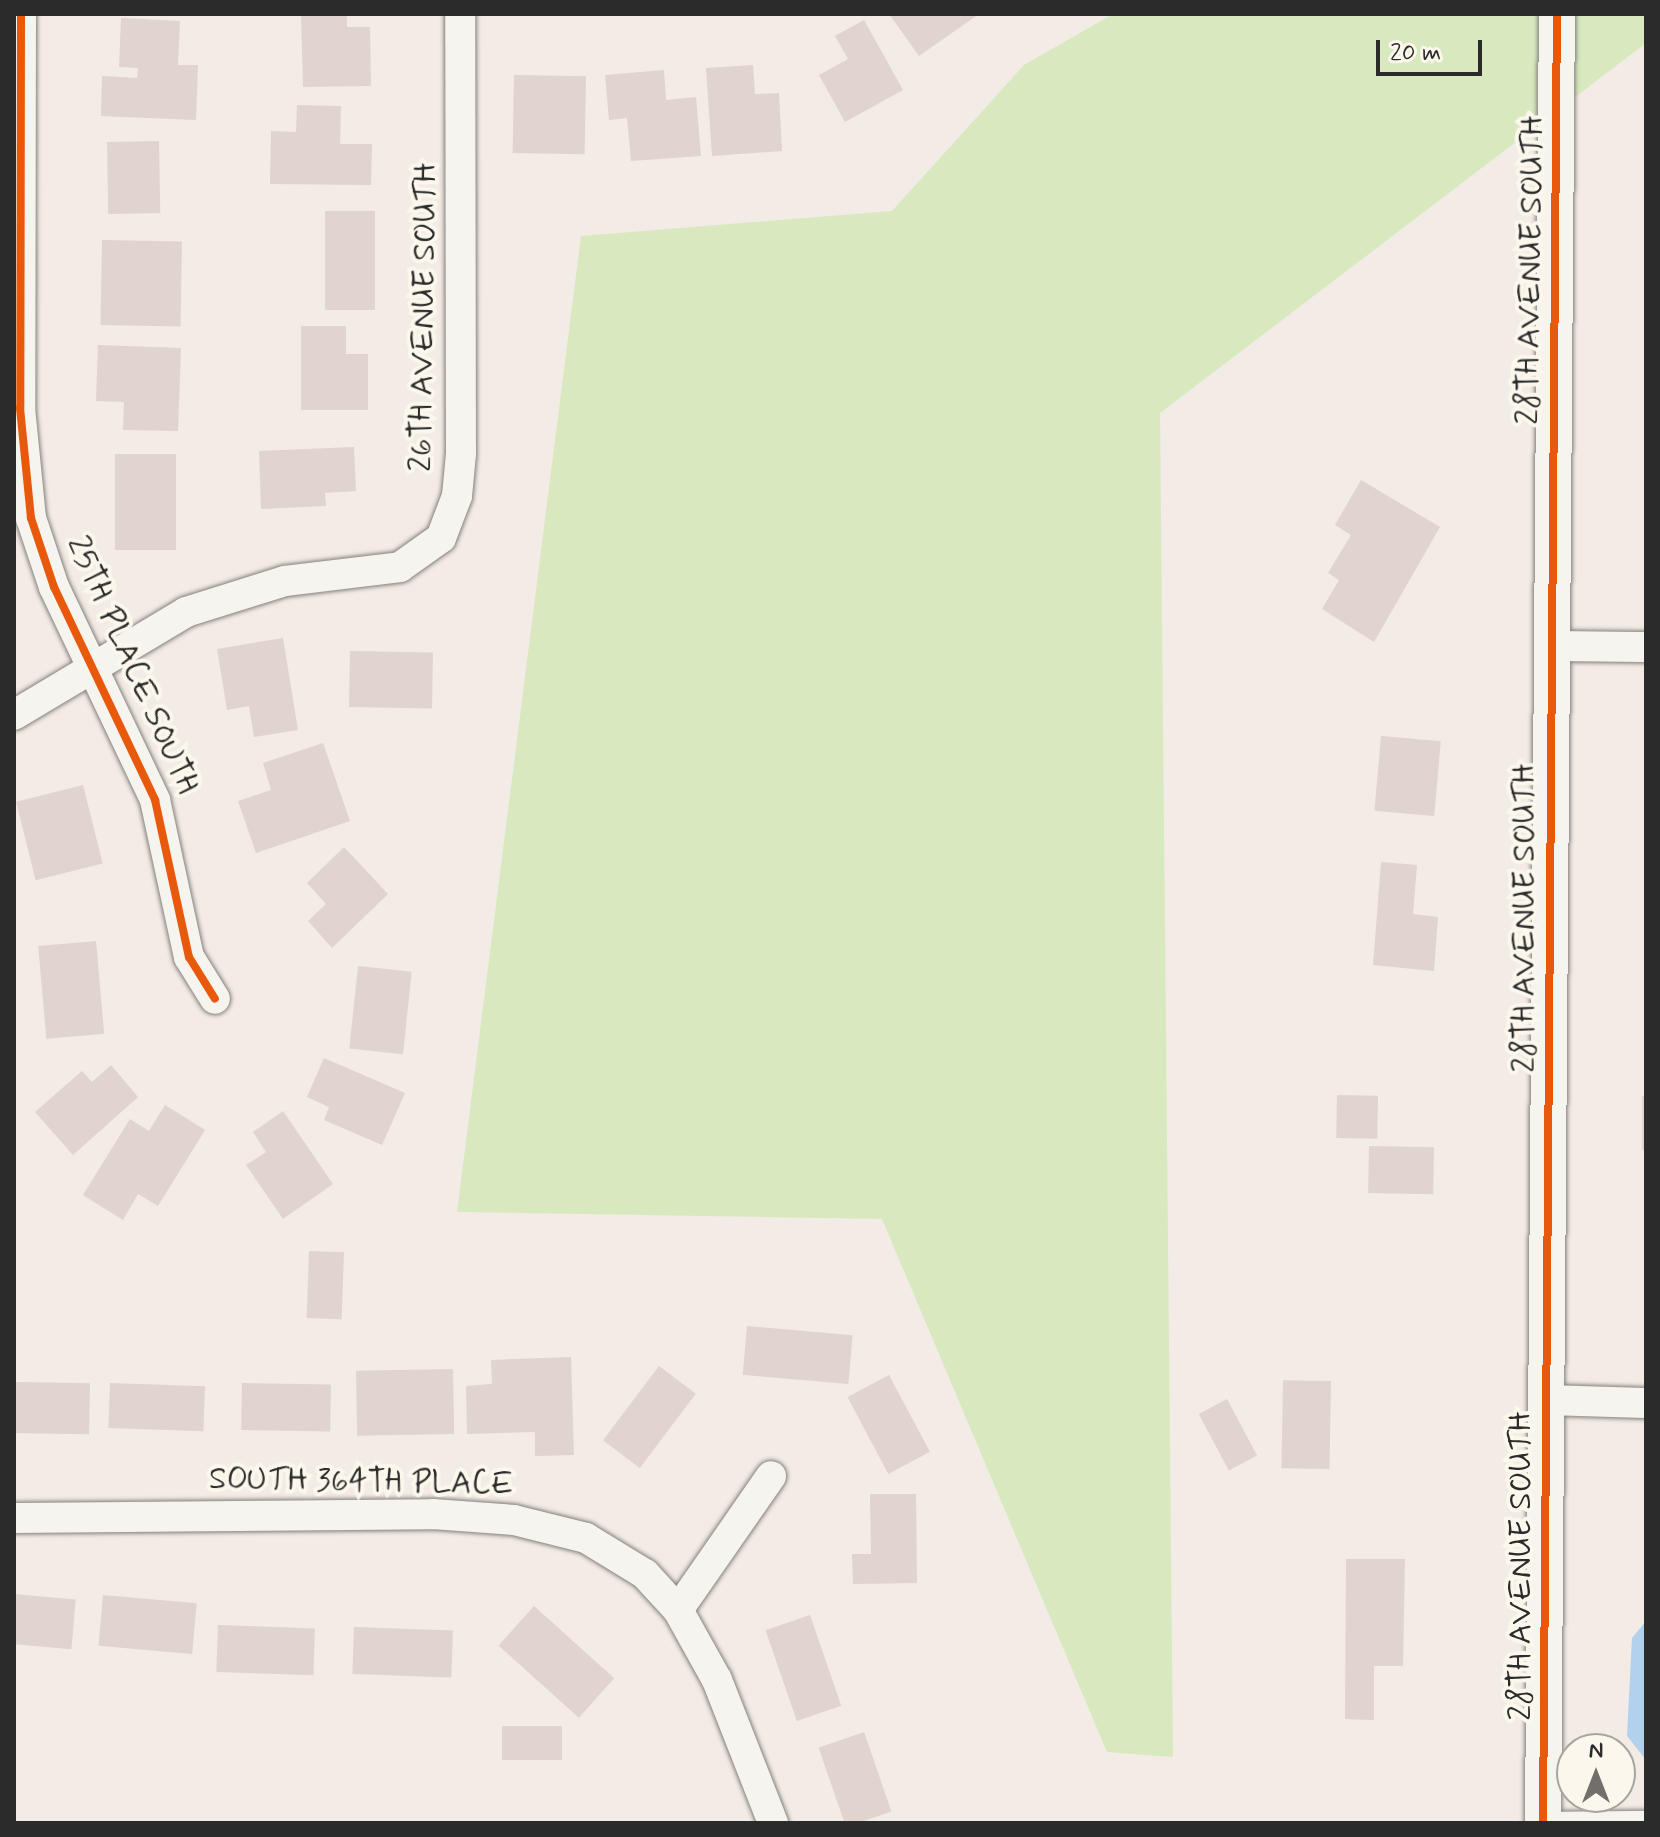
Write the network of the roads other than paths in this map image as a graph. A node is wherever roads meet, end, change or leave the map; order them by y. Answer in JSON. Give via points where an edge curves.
{"nodes":[{"id":1,"x":21,"y":14,"type":"edge"},
{"id":2,"x":460,"y":14,"type":"edge"},
{"id":3,"x":1557,"y":14,"type":"edge"},
{"id":4,"x":1551,"y":646,"type":"junction"},
{"id":5,"x":1646,"y":647,"type":"edge"},
{"id":6,"x":90,"y":666,"type":"junction"},
{"id":7,"x":14,"y":715,"type":"edge"},
{"id":8,"x":215,"y":999,"type":"dead end"},
{"id":9,"x":1546,"y":1400,"type":"junction"},
{"id":10,"x":1646,"y":1403,"type":"edge"},
{"id":11,"x":771,"y":1476,"type":"dead end"},
{"id":12,"x":14,"y":1518,"type":"edge"},
{"id":13,"x":678,"y":1610,"type":"junction"},
{"id":14,"x":1646,"y":1818,"type":"edge"},
{"id":15,"x":1543,"y":1821,"type":"edge"},
{"id":16,"x":773,"y":1823,"type":"edge"}],
"edges":[{"from":1,"to":6,"type":"street","name":"25TH PLACE SOUTH","via":[[24,473],[40,550]]},
{"from":2,"to":6,"type":"street","name":"26TH AVENUE SOUTH","via":[[457,496],[447,529],[428,553],[400,567],[225,598]]},
{"from":3,"to":4,"type":"street","name":"28TH AVENUE SOUTH"},
{"from":4,"to":5,"type":"street"},
{"from":4,"to":9,"type":"street","name":"28TH AVENUE SOUTH"},
{"from":6,"to":7,"type":"street","name":"26TH AVENUE SOUTH"},
{"from":6,"to":8,"type":"street","name":"25TH PLACE SOUTH","via":[[155,800],[189,957]]},
{"from":9,"to":10,"type":"street"},
{"from":9,"to":15,"type":"street","name":"28TH AVENUE SOUTH"},
{"from":11,"to":13,"type":"street"},
{"from":12,"to":13,"type":"street","name":"SOUTH 364TH PLACE","via":[[433,1514],[514,1520],[609,1550],[645,1574]]},
{"from":13,"to":16,"type":"street","name":"SOUTH 364TH PLACE","via":[[717,1680]]},
{"from":14,"to":15,"type":"lane"}]}
